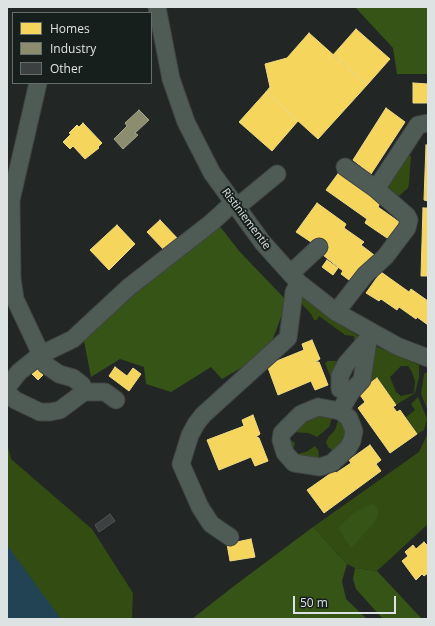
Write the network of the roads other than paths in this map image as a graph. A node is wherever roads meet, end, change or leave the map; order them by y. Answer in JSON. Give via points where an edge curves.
{"nodes":[{"id":1,"x":155,"y":14,"type":"edge"},
{"id":2,"x":38,"y":84,"type":"edge"},
{"id":3,"x":428,"y":123,"type":"edge"},
{"id":4,"x":345,"y":167,"type":"dead end"},
{"id":5,"x":277,"y":174,"type":"dead end"},
{"id":6,"x":376,"y":189,"type":"junction"},
{"id":7,"x":235,"y":205,"type":"junction"},
{"id":8,"x":319,"y":247,"type":"dead end"},
{"id":9,"x":295,"y":278,"type":"junction"},
{"id":10,"x":336,"y":312,"type":"junction"},
{"id":11,"x":370,"y":336,"type":"junction"},
{"id":12,"x":40,"y":355,"type":"junction"},
{"id":13,"x":428,"y":358,"type":"edge"},
{"id":14,"x":7,"y":387,"type":"edge"},
{"id":15,"x":340,"y":389,"type":"dead end"},
{"id":16,"x":7,"y":392,"type":"edge"},
{"id":17,"x":84,"y":392,"type":"junction"},
{"id":18,"x":116,"y":400,"type":"dead end"},
{"id":19,"x":340,"y":411,"type":"dead end"},
{"id":20,"x":230,"y":538,"type":"dead end"}],
"edges":[{"from":1,"to":7,"type":"street","name":"Ristiniementie","via":[[171,79],[186,122],[212,173]]},
{"from":2,"to":12,"type":"street","via":[[11,200],[10,221],[15,299]]},
{"from":3,"to":6,"type":"street","via":[[418,125]]},
{"from":4,"to":6,"type":"street"},
{"from":5,"to":7,"type":"street"},
{"from":6,"to":10,"type":"street","via":[[404,211],[409,223],[385,257],[365,275]]},
{"from":7,"to":9,"type":"street","name":"Ristiniementie","via":[[263,243]]},
{"from":7,"to":12,"type":"street","via":[[129,287],[73,339]]},
{"from":8,"to":9,"type":"street"},
{"from":9,"to":10,"type":"street","name":"Ristiniementie"},
{"from":9,"to":20,"type":"street","via":[[288,338],[203,415],[190,435],[181,464],[200,507],[211,524]]},
{"from":10,"to":11,"type":"street","name":"Ristiniementie"},
{"from":11,"to":13,"type":"street","name":"Ristiniementie"},
{"from":11,"to":15,"type":"street","via":[[346,364],[340,376]]},
{"from":11,"to":19,"type":"street","via":[[362,380],[351,392]]},
{"from":12,"to":14,"type":"street","via":[[19,372]]},
{"from":12,"to":17,"type":"street","via":[[46,365],[59,374],[73,378],[82,386]]},
{"from":16,"to":17,"type":"street","via":[[30,408],[50,412],[60,410]]},
{"from":17,"to":18,"type":"street","via":[[105,392]]}]}
